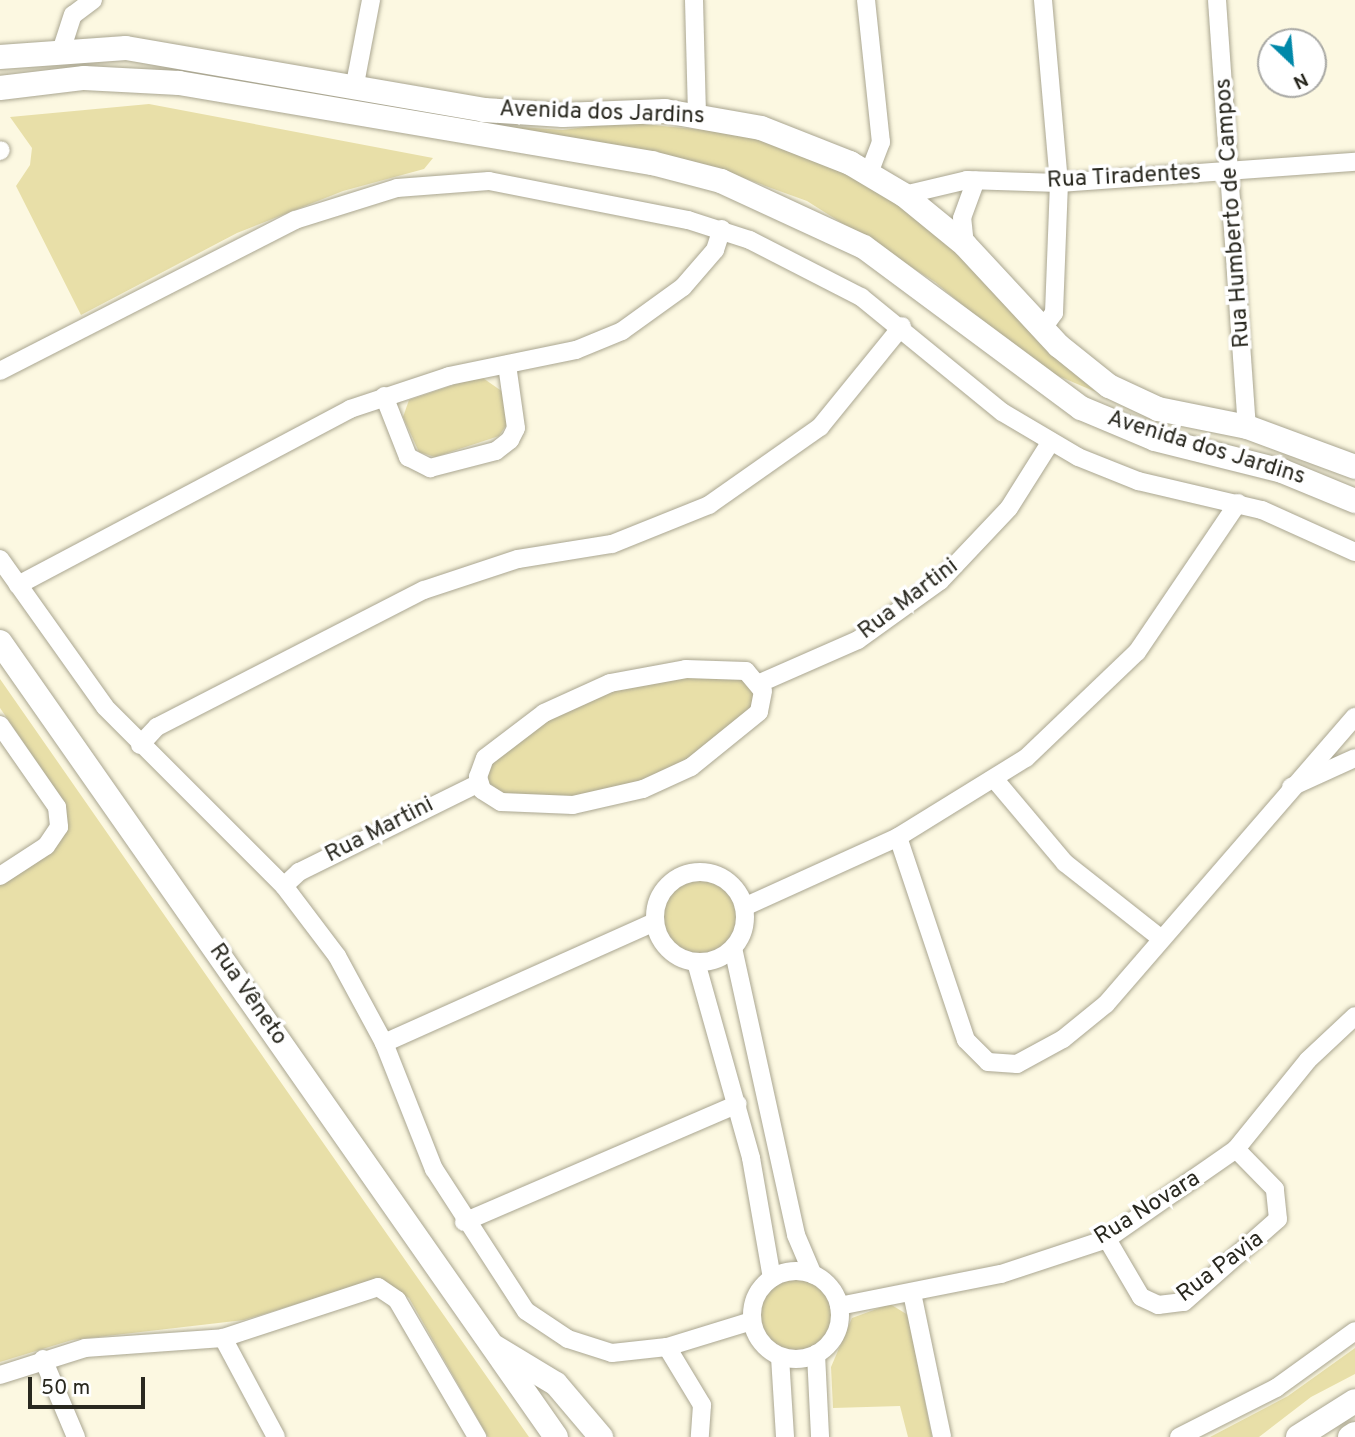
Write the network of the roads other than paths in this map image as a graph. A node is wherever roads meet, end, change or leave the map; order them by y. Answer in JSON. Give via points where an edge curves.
{"nodes":[{"id":1,"x":93,"y":0,"type":"edge"},
{"id":2,"x":371,"y":0,"type":"edge"},
{"id":3,"x":694,"y":0,"type":"edge"},
{"id":4,"x":866,"y":0,"type":"edge"},
{"id":5,"x":1043,"y":0,"type":"edge"},
{"id":6,"x":1217,"y":0,"type":"edge"},
{"id":7,"x":62,"y":48,"type":"junction"},
{"id":8,"x":0,"y":57,"type":"edge"},
{"id":9,"x":355,"y":84,"type":"junction"},
{"id":10,"x":0,"y":88,"type":"edge"},
{"id":11,"x":484,"y":110,"type":"junction"},
{"id":12,"x":697,"y":114,"type":"junction"},
{"id":13,"x":476,"y":135,"type":"junction"},
{"id":14,"x":1355,"y":162,"type":"edge"},
{"id":15,"x":1231,"y":173,"type":"junction"},
{"id":16,"x":869,"y":174,"type":"junction"},
{"id":17,"x":976,"y":180,"type":"junction"},
{"id":18,"x":1059,"y":183,"type":"junction"},
{"id":19,"x":904,"y":195,"type":"junction"},
{"id":20,"x":722,"y":229,"type":"junction"},
{"id":21,"x":965,"y":245,"type":"junction"},
{"id":22,"x":902,"y":326,"type":"junction"},
{"id":23,"x":1043,"y":328,"type":"junction"},
{"id":24,"x":507,"y":365,"type":"junction"},
{"id":25,"x":0,"y":371,"type":"edge"},
{"id":26,"x":1109,"y":386,"type":"junction"},
{"id":27,"x":384,"y":396,"type":"junction"},
{"id":28,"x":1094,"y":414,"type":"junction"},
{"id":29,"x":1247,"y":427,"type":"junction"},
{"id":30,"x":1050,"y":443,"type":"junction"},
{"id":31,"x":1355,"y":467,"type":"edge"},
{"id":32,"x":1355,"y":501,"type":"edge"},
{"id":33,"x":1238,"y":503,"type":"junction"},
{"id":34,"x":1355,"y":552,"type":"edge"},
{"id":35,"x":0,"y":559,"type":"edge"},
{"id":36,"x":18,"y":585,"type":"junction"},
{"id":37,"x":0,"y":642,"type":"edge"},
{"id":38,"x":760,"y":683,"type":"junction"},
{"id":39,"x":1355,"y":717,"type":"edge"},
{"id":40,"x":0,"y":724,"type":"edge"},
{"id":41,"x":140,"y":745,"type":"junction"},
{"id":42,"x":1355,"y":758,"type":"edge"},
{"id":43,"x":996,"y":780,"type":"junction"},
{"id":44,"x":479,"y":783,"type":"junction"},
{"id":45,"x":1287,"y":789,"type":"junction"},
{"id":46,"x":898,"y":837,"type":"junction"},
{"id":47,"x":0,"y":876,"type":"edge"},
{"id":48,"x":284,"y":886,"type":"junction"},
{"id":49,"x":744,"y":907,"type":"junction"},
{"id":50,"x":654,"y":922,"type":"junction"},
{"id":51,"x":1160,"y":937,"type":"junction"},
{"id":52,"x":733,"y":948,"type":"junction"},
{"id":53,"x":696,"y":962,"type":"junction"},
{"id":54,"x":1355,"y":1016,"type":"edge"},
{"id":55,"x":384,"y":1043,"type":"junction"},
{"id":56,"x":738,"y":1104,"type":"junction"},
{"id":57,"x":1236,"y":1149,"type":"junction"},
{"id":58,"x":464,"y":1222,"type":"junction"},
{"id":59,"x":1107,"y":1239,"type":"junction"},
{"id":60,"x":813,"y":1275,"type":"junction"},
{"id":61,"x":772,"y":1278,"type":"junction"},
{"id":62,"x":912,"y":1293,"type":"junction"},
{"id":63,"x":839,"y":1306,"type":"junction"},
{"id":64,"x":752,"y":1321,"type":"junction"},
{"id":65,"x":1355,"y":1331,"type":"edge"},
{"id":66,"x":223,"y":1338,"type":"junction"},
{"id":67,"x":495,"y":1347,"type":"junction"},
{"id":68,"x":667,"y":1347,"type":"junction"},
{"id":69,"x":816,"y":1354,"type":"junction"},
{"id":70,"x":780,"y":1357,"type":"junction"},
{"id":71,"x":43,"y":1359,"type":"junction"},
{"id":72,"x":0,"y":1375,"type":"edge"},
{"id":73,"x":555,"y":1384,"type":"junction"},
{"id":74,"x":1355,"y":1401,"type":"edge"},
{"id":75,"x":533,"y":1407,"type":"junction"},
{"id":76,"x":1355,"y":1434,"type":"edge"},
{"id":77,"x":76,"y":1437,"type":"edge"},
{"id":78,"x":276,"y":1437,"type":"edge"},
{"id":79,"x":477,"y":1437,"type":"edge"},
{"id":80,"x":556,"y":1437,"type":"edge"},
{"id":81,"x":601,"y":1437,"type":"edge"},
{"id":82,"x":700,"y":1437,"type":"edge"},
{"id":83,"x":785,"y":1437,"type":"edge"},
{"id":84,"x":820,"y":1437,"type":"edge"},
{"id":85,"x":942,"y":1437,"type":"edge"},
{"id":86,"x":1179,"y":1437,"type":"edge"},
{"id":87,"x":1298,"y":1437,"type":"edge"},
{"id":88,"x":1350,"y":1437,"type":"edge"}],
"edges":[{"from":1,"to":7,"type":"street","via":[[73,15]]},
{"from":2,"to":9,"type":"street"},
{"from":3,"to":12,"type":"street"},
{"from":4,"to":16,"type":"street","via":[[881,142]]},
{"from":5,"to":18,"type":"street"},
{"from":6,"to":15,"type":"street","name":"Rua Humberto de Campos"},
{"from":7,"to":8,"type":"street","name":"Avenida dos Jardins"},
{"from":7,"to":9,"type":"street","name":"Avenida dos Jardins","via":[[158,52]]},
{"from":9,"to":11,"type":"street","name":"Avenida dos Jardins"},
{"from":10,"to":13,"type":"street","name":"Avenida dos Jardins","via":[[84,78],[147,79]]},
{"from":11,"to":12,"type":"street","name":"Avenida dos Jardins"},
{"from":11,"to":13,"type":"street"},
{"from":12,"to":16,"type":"street","name":"Avenida dos Jardins","via":[[792,137]]},
{"from":13,"to":28,"type":"street","name":"Avenida dos Jardins","via":[[664,165],[787,206],[901,271],[1035,378]]},
{"from":14,"to":15,"type":"street","name":"Rua Tiradentes"},
{"from":15,"to":18,"type":"street","name":"Rua Tiradentes"},
{"from":15,"to":29,"type":"street","name":"Rua Humberto de Campos"},
{"from":16,"to":19,"type":"street","name":"Avenida dos Jardins"},
{"from":17,"to":18,"type":"street","name":"Rua Tiradentes"},
{"from":17,"to":19,"type":"street","name":"Rua Tiradentes"},
{"from":17,"to":21,"type":"street","via":[[962,219]]},
{"from":18,"to":23,"type":"street","via":[[1054,313]]},
{"from":19,"to":21,"type":"street","name":"Avenida dos Jardins"},
{"from":20,"to":22,"type":"street","via":[[806,265]]},
{"from":20,"to":24,"type":"street","via":[[700,270],[644,318],[576,349]]},
{"from":20,"to":25,"type":"street","via":[[489,181],[418,184],[256,237]]},
{"from":21,"to":23,"type":"street","name":"Avenida dos Jardins"},
{"from":22,"to":30,"type":"street","via":[[1002,412]]},
{"from":22,"to":41,"type":"street","via":[[820,427],[709,505],[612,544],[518,559],[424,590],[157,727]]},
{"from":23,"to":26,"type":"street","name":"Avenida dos Jardins"},
{"from":24,"to":27,"type":"street"},
{"from":24,"to":27,"type":"street","via":[[516,428],[510,440],[496,451],[430,468],[408,457]]},
{"from":26,"to":28,"type":"street"},
{"from":26,"to":29,"type":"street","name":"Avenida dos Jardins","via":[[1180,416]]},
{"from":27,"to":36,"type":"street"},
{"from":28,"to":32,"type":"street","name":"Avenida dos Jardins"},
{"from":29,"to":31,"type":"street","name":"Avenida dos Jardins"},
{"from":30,"to":33,"type":"street","via":[[1138,481]]},
{"from":30,"to":38,"type":"street","name":"Rua Martini","via":[[1009,508],[940,581],[858,640]]},
{"from":33,"to":34,"type":"street"},
{"from":33,"to":43,"type":"street","via":[[1137,652],[1084,708]]},
{"from":35,"to":36,"type":"street"},
{"from":36,"to":41,"type":"street","via":[[104,707]]},
{"from":37,"to":67,"type":"street","name":"Rua Vêneto"},
{"from":38,"to":44,"type":"street","via":[[746,671],[712,668],[610,683],[544,713],[504,741],[481,763]]},
{"from":38,"to":44,"type":"street","via":[[762,706],[735,735],[643,789],[537,805],[494,800]]},
{"from":39,"to":45,"type":"street"},
{"from":40,"to":47,"type":"street","via":[[57,807],[59,827],[46,846]]},
{"from":41,"to":48,"type":"street"},
{"from":42,"to":45,"type":"street"},
{"from":43,"to":46,"type":"street"},
{"from":43,"to":51,"type":"street","via":[[1065,863]]},
{"from":44,"to":48,"type":"street","name":"Rua Martini","via":[[299,872]]},
{"from":45,"to":51,"type":"street"},
{"from":46,"to":49,"type":"street"},
{"from":46,"to":51,"type":"street","via":[[966,1040],[988,1062],[1017,1064],[1078,1029]]},
{"from":48,"to":55,"type":"street","via":[[337,956]]},
{"from":49,"to":50,"type":"street","via":[[718,875],[689,873],[666,887]]},
{"from":49,"to":52,"type":"street"},
{"from":50,"to":53,"type":"street","via":[[672,953]]},
{"from":50,"to":55,"type":"street"},
{"from":52,"to":53,"type":"street"},
{"from":52,"to":60,"type":"street","via":[[796,1235]]},
{"from":53,"to":56,"type":"street"},
{"from":54,"to":57,"type":"street","name":"Rua Novara","via":[[1308,1060]]},
{"from":55,"to":58,"type":"street","via":[[434,1169]]},
{"from":56,"to":58,"type":"street"},
{"from":56,"to":61,"type":"street"},
{"from":57,"to":59,"type":"street","name":"Rua Novara"},
{"from":57,"to":59,"type":"street","name":"Rua Pavia","via":[[1275,1189],[1278,1219],[1185,1301],[1158,1305],[1141,1297]]},
{"from":58,"to":68,"type":"street","via":[[502,1283],[534,1319],[612,1353]]},
{"from":59,"to":62,"type":"street","name":"Rua Novara","via":[[1032,1266]]},
{"from":60,"to":61,"type":"street"},
{"from":60,"to":63,"type":"street"},
{"from":61,"to":64,"type":"street","via":[[756,1297]]},
{"from":62,"to":63,"type":"street","name":"Rua Novara"},
{"from":62,"to":85,"type":"street"},
{"from":63,"to":69,"type":"street","via":[[836,1334]]},
{"from":64,"to":68,"type":"street"},
{"from":64,"to":70,"type":"street","via":[[760,1342]]},
{"from":65,"to":86,"type":"street","via":[[1276,1388]]},
{"from":66,"to":71,"type":"street","via":[[85,1348]]},
{"from":66,"to":78,"type":"street"},
{"from":66,"to":79,"type":"street","via":[[378,1287],[397,1300]]},
{"from":67,"to":73,"type":"street","name":"Rua Vêneto"},
{"from":67,"to":75,"type":"street","name":"Rua Vêneto"},
{"from":68,"to":82,"type":"street","via":[[702,1405]]},
{"from":69,"to":70,"type":"street"},
{"from":69,"to":84,"type":"street"},
{"from":70,"to":83,"type":"street"},
{"from":71,"to":72,"type":"street"},
{"from":71,"to":77,"type":"street"},
{"from":73,"to":75,"type":"street"},
{"from":73,"to":81,"type":"street","name":"Rua Vêneto"},
{"from":74,"to":87,"type":"street"},
{"from":75,"to":80,"type":"street","name":"Rua Vêneto"},
{"from":76,"to":88,"type":"street"}]}
